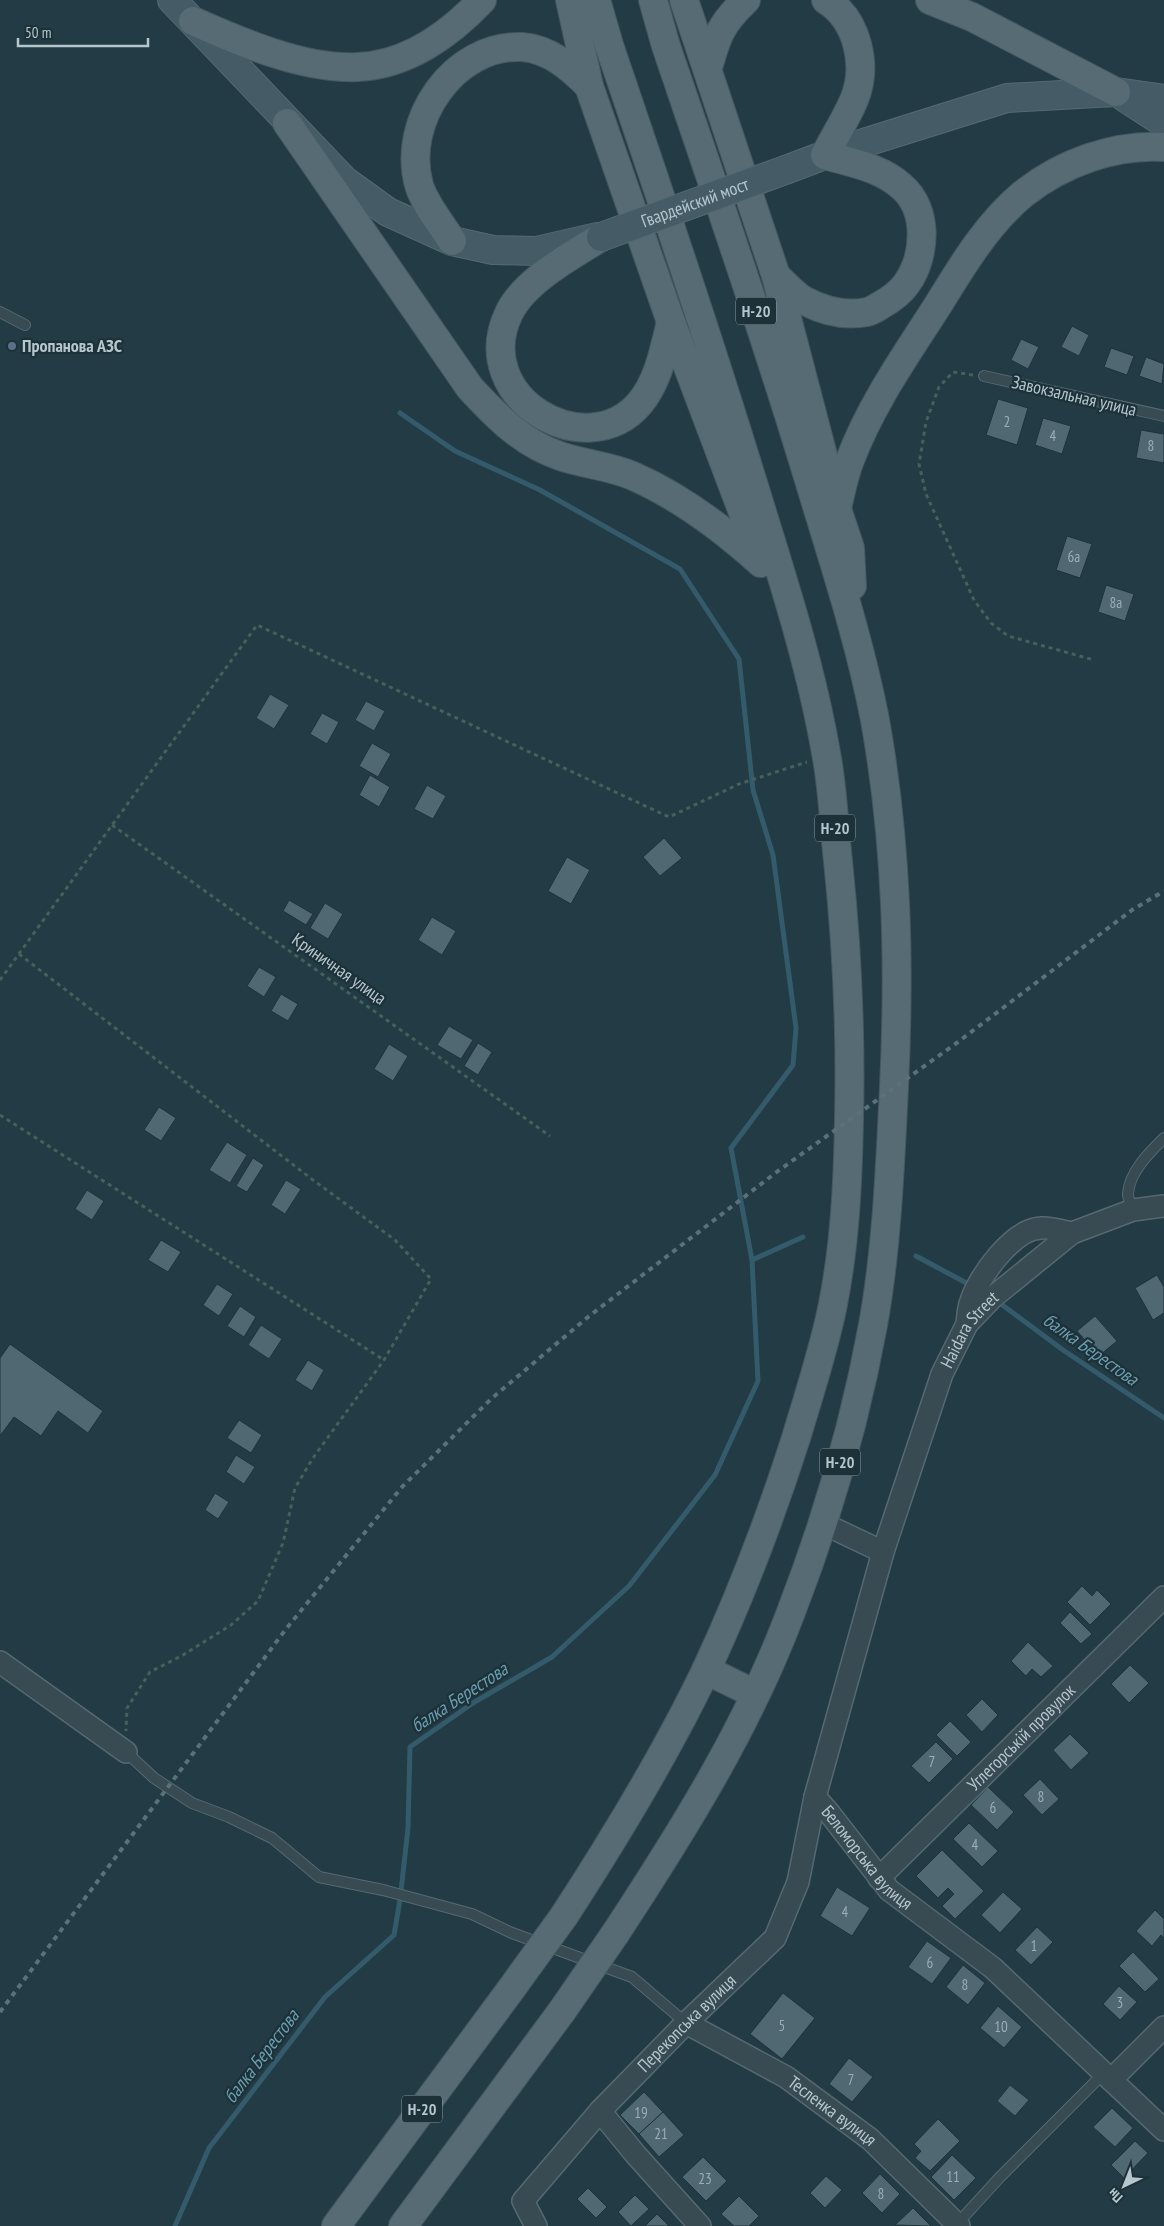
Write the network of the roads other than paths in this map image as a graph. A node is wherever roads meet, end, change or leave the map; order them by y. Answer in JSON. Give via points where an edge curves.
{"nodes":[{"id":1,"x":172,"y":0,"type":"edge"},
{"id":2,"x":482,"y":0,"type":"edge"},
{"id":3,"x":570,"y":0,"type":"edge"},
{"id":4,"x":596,"y":0,"type":"edge"},
{"id":5,"x":652,"y":0,"type":"edge"},
{"id":6,"x":684,"y":0,"type":"edge"},
{"id":7,"x":746,"y":0,"type":"edge"},
{"id":8,"x":826,"y":0,"type":"edge"},
{"id":9,"x":930,"y":0,"type":"edge"},
{"id":10,"x":967,"y":9,"type":"edge"},
{"id":11,"x":193,"y":21,"type":"junction"},
{"id":12,"x":708,"y":68,"type":"junction"},
{"id":13,"x":590,"y":86,"type":"junction"},
{"id":14,"x":1116,"y":92,"type":"junction"},
{"id":15,"x":1164,"y":99,"type":"edge"},
{"id":16,"x":287,"y":123,"type":"junction"},
{"id":17,"x":1164,"y":123,"type":"edge"},
{"id":18,"x":1164,"y":147,"type":"edge"},
{"id":19,"x":824,"y":155,"type":"junction"},
{"id":20,"x":601,"y":237,"type":"junction"},
{"id":21,"x":452,"y":240,"type":"junction"},
{"id":22,"x":776,"y":276,"type":"junction"},
{"id":23,"x":0,"y":312,"type":"edge"},
{"id":24,"x":671,"y":322,"type":"junction"},
{"id":25,"x":25,"y":325,"type":"dead end"},
{"id":26,"x":984,"y":376,"type":"road end"},
{"id":27,"x":1164,"y":416,"type":"edge"},
{"id":28,"x":837,"y":509,"type":"junction"},
{"id":29,"x":761,"y":562,"type":"junction"},
{"id":30,"x":787,"y":591,"type":"junction"},
{"id":31,"x":853,"y":625,"type":"junction"},
{"id":32,"x":1164,"y":1138,"type":"edge"},
{"id":33,"x":1164,"y":1206,"type":"edge"},
{"id":34,"x":1133,"y":1210,"type":"junction"},
{"id":35,"x":1072,"y":1233,"type":"junction"},
{"id":36,"x":967,"y":1324,"type":"junction"},
{"id":37,"x":822,"y":1523,"type":"junction"},
{"id":38,"x":883,"y":1552,"type":"junction"},
{"id":39,"x":1164,"y":1597,"type":"edge"},
{"id":40,"x":0,"y":1662,"type":"edge"},
{"id":41,"x":706,"y":1670,"type":"junction"},
{"id":42,"x":755,"y":1694,"type":"junction"},
{"id":43,"x":126,"y":1752,"type":"joint"},
{"id":44,"x":815,"y":1797,"type":"junction"},
{"id":45,"x":879,"y":1878,"type":"junction"},
{"id":46,"x":686,"y":2023,"type":"junction"},
{"id":47,"x":1164,"y":2027,"type":"edge"},
{"id":48,"x":1107,"y":2076,"type":"junction"},
{"id":49,"x":600,"y":2111,"type":"junction"},
{"id":50,"x":1164,"y":2130,"type":"edge"},
{"id":51,"x":958,"y":2225,"type":"edge"},
{"id":52,"x":336,"y":2226,"type":"edge"},
{"id":53,"x":403,"y":2226,"type":"edge"},
{"id":54,"x":536,"y":2226,"type":"edge"},
{"id":55,"x":700,"y":2226,"type":"edge"}],
"edges":[{"from":1,"to":11,"type":"main road","name":"Гвардейский мост"},
{"from":2,"to":11,"type":"main road","via":[[466,18],[413,53],[385,63],[358,67],[324,65],[250,46]]},
{"from":3,"to":13,"type":"main road"},
{"from":4,"to":30,"type":"main road","number":"Н-20","via":[[717,362]]},
{"from":5,"to":31,"type":"main road","number":"Н-20","via":[[776,369]]},
{"from":6,"to":12,"type":"main road"},
{"from":7,"to":12,"type":"main road","via":[[728,17],[716,37]]},
{"from":8,"to":19,"type":"main road","via":[[845,16],[855,37],[861,65],[854,99]]},
{"from":9,"to":10,"type":"main road"},
{"from":10,"to":14,"type":"main road"},
{"from":11,"to":16,"type":"main road","name":"Гвардейский мост"},
{"from":12,"to":22,"type":"main road"},
{"from":13,"to":21,"type":"main road","via":[[568,65],[546,53],[524,47],[502,48],[480,56],[447,80],[434,95],[426,112],[416,159],[419,186]]},
{"from":13,"to":24,"type":"main road"},
{"from":14,"to":15,"type":"main road","name":"Гвардейский мост"},
{"from":14,"to":17,"type":"main road"},
{"from":14,"to":19,"type":"main road","name":"Гвардейский мост","via":[[1007,98]]},
{"from":16,"to":21,"type":"main road","name":"Гвардейский мост","via":[[345,181],[388,212]]},
{"from":16,"to":29,"type":"main road","via":[[470,388],[495,415],[536,446],[630,475],[664,491]]},
{"from":18,"to":28,"type":"main road","via":[[1112,150],[1062,169],[1023,194],[994,224],[963,264],[867,421],[849,462]]},
{"from":19,"to":20,"type":"main road","name":"Гвардейский мост","bridge":true},
{"from":19,"to":22,"type":"main road","via":[[883,172],[903,186],[917,207],[921,227],[922,246],[916,266],[906,284],[888,301],[869,312],[844,314],[803,300]]},
{"from":20,"to":21,"type":"main road","name":"Гвардейский мост","via":[[536,251],[493,250]]},
{"from":20,"to":24,"type":"main road","via":[[530,285],[509,313],[501,341],[501,365],[511,388],[549,420],[597,428],[622,418],[640,403],[657,373]]},
{"from":22,"to":28,"type":"main road"},
{"from":23,"to":25,"type":"lane"},
{"from":24,"to":29,"type":"main road"},
{"from":26,"to":27,"type":"lane","name":"Завокзальная улица"},
{"from":28,"to":31,"type":"main road","via":[[850,548]]},
{"from":29,"to":30,"type":"main road"},
{"from":30,"to":41,"type":"main road","number":"Н-20","via":[[827,756],[846,933],[850,1070],[847,1192],[832,1309],[814,1378],[752,1561]]},
{"from":31,"to":37,"type":"main road","number":"Н-20","via":[[874,718],[892,828],[898,1021],[887,1217],[873,1323],[853,1418]]},
{"from":32,"to":34,"type":"lane","via":[[1146,1155],[1133,1178],[1128,1195]]},
{"from":33,"to":34,"type":"street","name":"Haidara Street"},
{"from":34,"to":35,"type":"street","name":"Haidara Street"},
{"from":35,"to":36,"type":"street","name":"Haidara Street","via":[[992,1298]]},
{"from":35,"to":36,"type":"street","via":[[1039,1227],[1026,1232],[1010,1245],[983,1277],[970,1301]]},
{"from":36,"to":38,"type":"street","name":"Haidara Street","via":[[942,1374]]},
{"from":37,"to":38,"type":"street"},
{"from":37,"to":42,"type":"main road","number":"Н-20","via":[[790,1615]]},
{"from":38,"to":44,"type":"street","name":"Беломорська вулиця"},
{"from":39,"to":45,"type":"street","name":"Углегорськiй провулок"},
{"from":40,"to":43,"type":"street"},
{"from":41,"to":42,"type":"main road"},
{"from":41,"to":52,"type":"main road","number":"Н-20","bridge":true,"via":[[649,1778],[564,1916]]},
{"from":42,"to":53,"type":"main road","number":"Н-20","bridge":true,"via":[[697,1805],[615,1934]]},
{"from":43,"to":46,"type":"lane","via":[[154,1778],[192,1803],[272,1838],[319,1877],[472,1914],[512,1933],[632,1977]]},
{"from":44,"to":45,"type":"street","name":"Беломорська вулиця"},
{"from":44,"to":46,"type":"street","name":"Перекопська вулиця","via":[[798,1882],[775,1938]]},
{"from":45,"to":48,"type":"street","name":"Беломорська вулиця","via":[[888,1890],[993,1968]]},
{"from":46,"to":49,"type":"street","name":"Перекопська вулиця"},
{"from":46,"to":51,"type":"street","name":"Тесленка вулиця","via":[[786,2077],[870,2139]]},
{"from":47,"to":48,"type":"street"},
{"from":48,"to":50,"type":"street","name":"Беломорська вулиця"},
{"from":48,"to":51,"type":"lane","via":[[1000,2177]]},
{"from":49,"to":54,"type":"street","name":"Перекопська вулиця","via":[[523,2202]]},
{"from":49,"to":55,"type":"street"}]}
